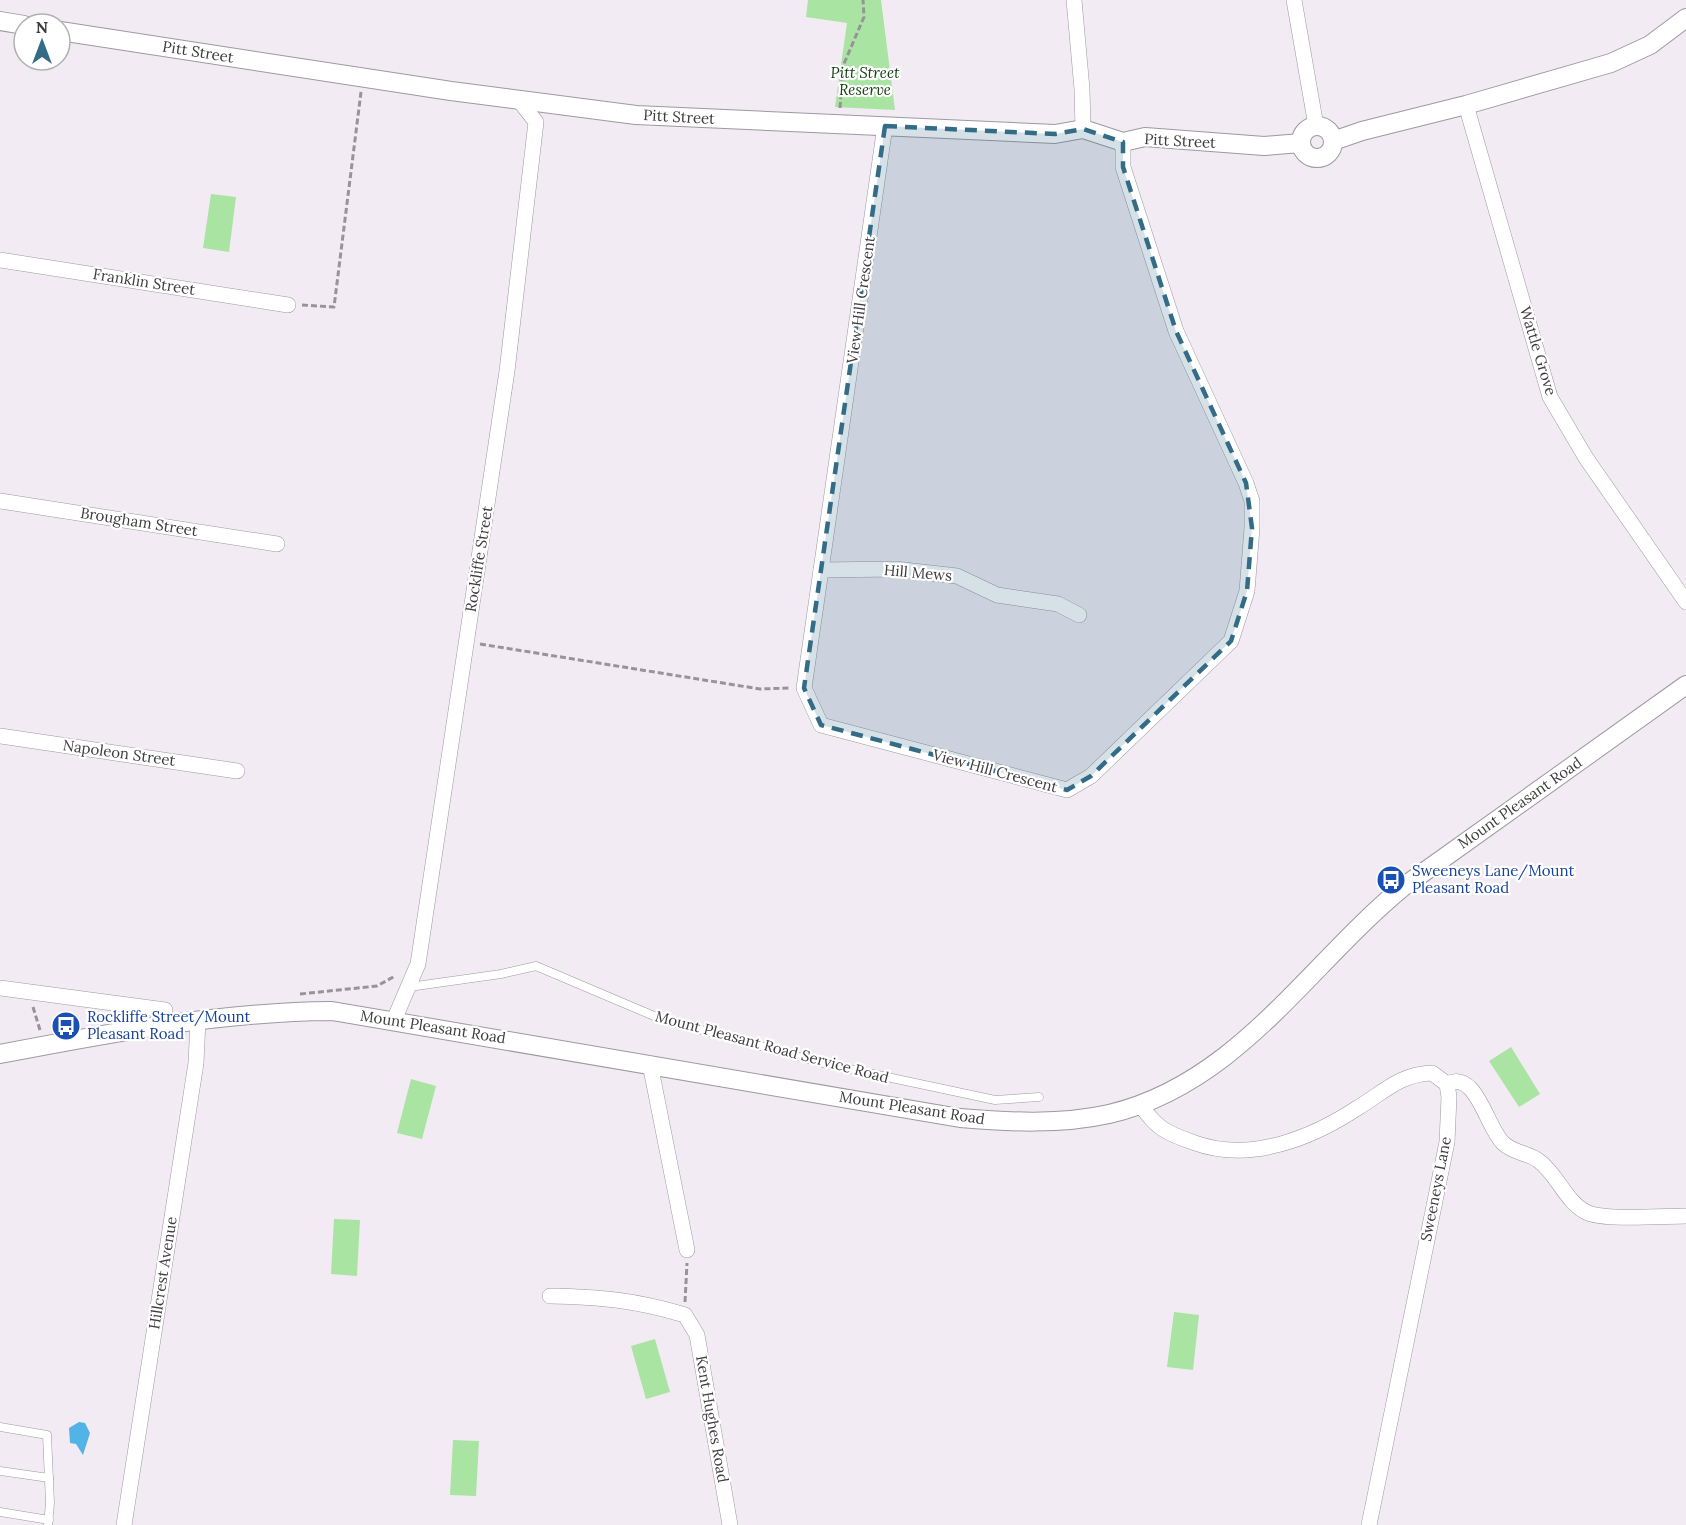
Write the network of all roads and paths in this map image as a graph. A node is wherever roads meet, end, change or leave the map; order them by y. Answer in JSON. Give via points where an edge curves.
{"nodes":[{"id":1,"x":863,"y":0,"type":"edge"},
{"id":2,"x":1074,"y":0,"type":"edge"},
{"id":3,"x":1294,"y":0,"type":"edge"},
{"id":4,"x":1686,"y":18,"type":"edge"},
{"id":5,"x":72,"y":33,"type":"edge"},
{"id":6,"x":363,"y":77,"type":"junction"},
{"id":7,"x":518,"y":99,"type":"junction"},
{"id":8,"x":1466,"y":105,"type":"junction"},
{"id":9,"x":839,"y":125,"type":"junction"},
{"id":10,"x":885,"y":126,"type":"junction"},
{"id":11,"x":1316,"y":126,"type":"junction"},
{"id":12,"x":1083,"y":129,"type":"junction"},
{"id":13,"x":1333,"y":141,"type":"junction"},
{"id":14,"x":1123,"y":142,"type":"junction"},
{"id":15,"x":1301,"y":143,"type":"junction"},
{"id":16,"x":0,"y":260,"type":"edge"},
{"id":17,"x":288,"y":304,"type":"joint"},
{"id":18,"x":0,"y":501,"type":"edge"},
{"id":19,"x":277,"y":544,"type":"dead end"},
{"id":20,"x":821,"y":570,"type":"junction"},
{"id":21,"x":1686,"y":602,"type":"edge"},
{"id":22,"x":1079,"y":615,"type":"dead end"},
{"id":23,"x":466,"y":642,"type":"junction"},
{"id":24,"x":1686,"y":685,"type":"edge"},
{"id":25,"x":804,"y":688,"type":"junction"},
{"id":26,"x":0,"y":736,"type":"edge"},
{"id":27,"x":237,"y":771,"type":"dead end"},
{"id":28,"x":418,"y":964,"type":"junction"},
{"id":29,"x":0,"y":988,"type":"edge"},
{"id":30,"x":408,"y":988,"type":"junction"},
{"id":31,"x":28,"y":993,"type":"junction"},
{"id":32,"x":296,"y":994,"type":"dead end"},
{"id":33,"x":165,"y":1010,"type":"dead end"},
{"id":34,"x":394,"y":1020,"type":"junction"},
{"id":35,"x":198,"y":1021,"type":"junction"},
{"id":36,"x":45,"y":1046,"type":"junction"},
{"id":37,"x":0,"y":1054,"type":"edge"},
{"id":38,"x":650,"y":1064,"type":"junction"},
{"id":39,"x":1447,"y":1084,"type":"junction"},
{"id":40,"x":1039,"y":1097,"type":"dead end"},
{"id":41,"x":1141,"y":1105,"type":"junction"},
{"id":42,"x":1686,"y":1216,"type":"edge"},
{"id":43,"x":687,"y":1250,"type":"joint"},
{"id":44,"x":550,"y":1296,"type":"dead end"},
{"id":45,"x":685,"y":1315,"type":"junction"},
{"id":46,"x":0,"y":1427,"type":"edge"},
{"id":47,"x":0,"y":1471,"type":"edge"},
{"id":48,"x":50,"y":1478,"type":"junction"},
{"id":49,"x":0,"y":1512,"type":"edge"},
{"id":50,"x":48,"y":1522,"type":"edge"},
{"id":51,"x":124,"y":1525,"type":"edge"},
{"id":52,"x":730,"y":1525,"type":"edge"},
{"id":53,"x":1369,"y":1525,"type":"edge"}],
"edges":[{"from":1,"to":9,"type":"path","via":[[864,17],[843,66]]},
{"from":2,"to":12,"type":"street"},
{"from":3,"to":11,"type":"street"},
{"from":4,"to":8,"type":"street","via":[[1650,45],[1611,63]]},
{"from":5,"to":6,"type":"street","name":"Pitt Street"},
{"from":6,"to":7,"type":"street","name":"Pitt Street"},
{"from":6,"to":17,"type":"path","via":[[334,307]]},
{"from":7,"to":9,"type":"street","name":"Pitt Street","via":[[636,116]]},
{"from":7,"to":23,"type":"street","name":"Rockliffe Street","via":[[536,122],[507,371]]},
{"from":8,"to":13,"type":"street"},
{"from":8,"to":21,"type":"street","name":"Wattle Grove","via":[[1550,397],[1586,458]]},
{"from":9,"to":10,"type":"street","name":"Pitt Street"},
{"from":10,"to":12,"type":"street","name":"Pitt Street","via":[[1055,134]]},
{"from":10,"to":20,"type":"street","name":"View Hill Crescent"},
{"from":11,"to":13,"type":"street","via":[[1327,130]]},
{"from":11,"to":15,"type":"street","via":[[1305,132]]},
{"from":12,"to":14,"type":"street","name":"Pitt Street"},
{"from":13,"to":15,"type":"street","via":[[1329,153],[1318,158],[1306,154]]},
{"from":14,"to":15,"type":"street","name":"Pitt Street","via":[[1145,137],[1264,146]]},
{"from":14,"to":25,"type":"street","name":"View Hill Crescent","via":[[1123,167],[1176,331],[1252,501],[1247,591],[1231,641],[1091,776],[1067,790],[821,725]]},
{"from":16,"to":17,"type":"street","name":"Franklin Street"},
{"from":18,"to":19,"type":"street","name":"Brougham Street"},
{"from":20,"to":22,"type":"street","name":"Hill Mews","via":[[895,569],[957,576],[996,595],[1058,604]]},
{"from":20,"to":25,"type":"street","name":"View Hill Crescent"},
{"from":23,"to":25,"type":"path","via":[[760,689]]},
{"from":23,"to":28,"type":"street","name":"Rockliffe Street"},
{"from":24,"to":41,"type":"street","name":"Mount Pleasant Road","via":[[1403,887],[1233,1052],[1202,1075]]},
{"from":26,"to":27,"type":"street","name":"Napoleon Street"},
{"from":28,"to":30,"type":"street","name":"Rockliffe Street"},
{"from":28,"to":32,"type":"path","via":[[377,986]]},
{"from":29,"to":31,"type":"street"},
{"from":30,"to":34,"type":"street","name":"Rockliffe Street"},
{"from":30,"to":40,"type":"lane","name":"Mount Pleasant Road Service Road","via":[[536,966],[661,1019],[826,1064],[996,1100]]},
{"from":31,"to":33,"type":"street"},
{"from":31,"to":36,"type":"path"},
{"from":34,"to":35,"type":"street","name":"Mount Pleasant Road","via":[[332,1011],[296,1011]]},
{"from":34,"to":38,"type":"street","name":"Mount Pleasant Road"},
{"from":35,"to":36,"type":"street","name":"Mount Pleasant Road"},
{"from":35,"to":51,"type":"street","name":"Hillcrest Avenue","via":[[196,1063]]},
{"from":36,"to":37,"type":"street","name":"Mount Pleasant Road"},
{"from":38,"to":41,"type":"street","name":"Mount Pleasant Road","via":[[960,1118],[1015,1122],[1071,1120]]},
{"from":38,"to":43,"type":"street"},
{"from":39,"to":41,"type":"street","via":[[1432,1072],[1411,1074],[1341,1119],[1298,1139],[1254,1150],[1204,1146],[1179,1138],[1155,1126]]},
{"from":39,"to":42,"type":"street","via":[[1461,1081],[1472,1089],[1504,1144],[1539,1160],[1586,1212]]},
{"from":39,"to":53,"type":"street","name":"Sweeneys Lane","via":[[1447,1142]]},
{"from":43,"to":45,"type":"path"},
{"from":44,"to":45,"type":"street","via":[[606,1297]]},
{"from":45,"to":52,"type":"street","name":"Kent Hughes Road","via":[[697,1335]]},
{"from":46,"to":48,"type":"lane","via":[[46,1435]]},
{"from":47,"to":48,"type":"lane"},
{"from":48,"to":50,"type":"lane"},
{"from":49,"to":50,"type":"lane"}]}
